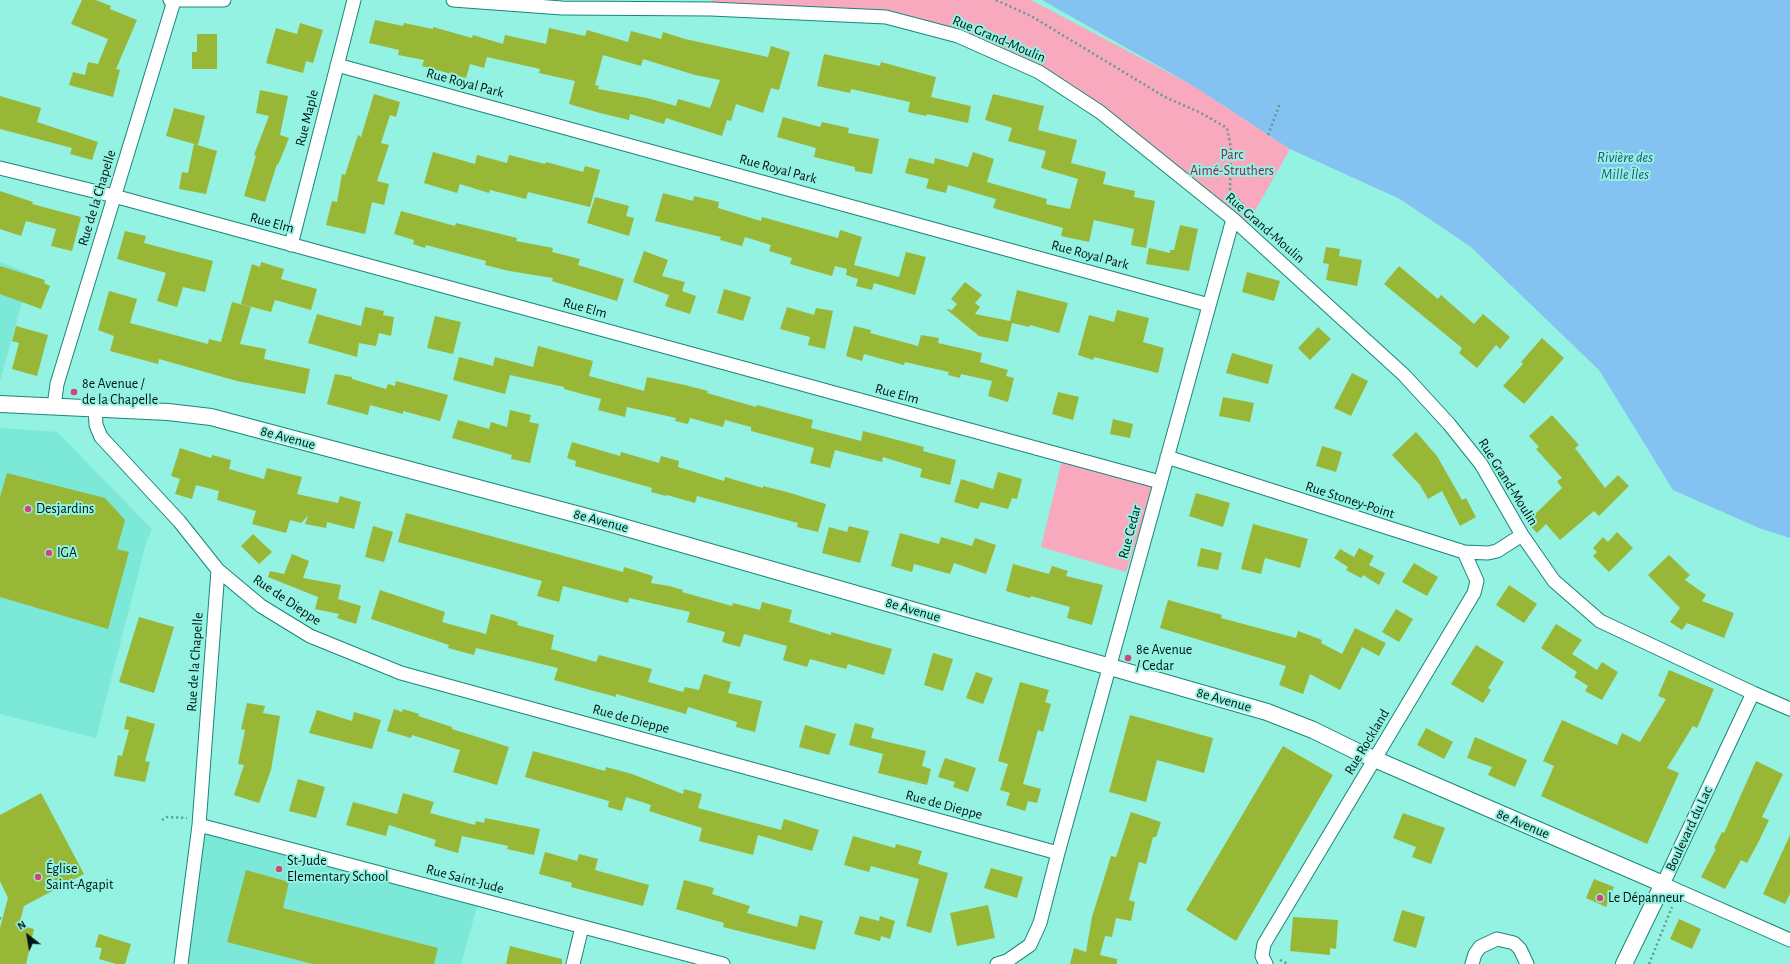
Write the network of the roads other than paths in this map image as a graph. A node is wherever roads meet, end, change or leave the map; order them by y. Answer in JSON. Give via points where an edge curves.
{"nodes":[{"id":1,"x":224,"y":0,"type":"edge"},
{"id":2,"x":354,"y":0,"type":"edge"},
{"id":3,"x":453,"y":0,"type":"edge"},
{"id":4,"x":172,"y":1,"type":"edge"},
{"id":5,"x":337,"y":65,"type":"junction"},
{"id":6,"x":0,"y":168,"type":"edge"},
{"id":7,"x":114,"y":196,"type":"junction"},
{"id":8,"x":1232,"y":219,"type":"junction"},
{"id":9,"x":292,"y":245,"type":"junction"},
{"id":10,"x":1209,"y":304,"type":"junction"},
{"id":11,"x":0,"y":404,"type":"edge"},
{"id":12,"x":54,"y":406,"type":"junction"},
{"id":13,"x":95,"y":407,"type":"junction"},
{"id":14,"x":1167,"y":457,"type":"junction"},
{"id":15,"x":1160,"y":482,"type":"junction"},
{"id":16,"x":1522,"y":535,"type":"junction"},
{"id":17,"x":1464,"y":552,"type":"junction"},
{"id":18,"x":218,"y":570,"type":"junction"},
{"id":19,"x":1109,"y":667,"type":"junction"},
{"id":20,"x":1753,"y":693,"type":"junction"},
{"id":21,"x":1790,"y":709,"type":"edge"},
{"id":22,"x":1375,"y":759,"type":"junction"},
{"id":23,"x":193,"y":821,"type":"junction"},
{"id":24,"x":1058,"y":853,"type":"junction"},
{"id":25,"x":1663,"y":884,"type":"junction"},
{"id":26,"x":582,"y":927,"type":"junction"},
{"id":27,"x":1790,"y":940,"type":"edge"},
{"id":28,"x":1473,"y":959,"type":"edge"},
{"id":29,"x":181,"y":964,"type":"edge"},
{"id":30,"x":573,"y":964,"type":"edge"},
{"id":31,"x":724,"y":964,"type":"edge"},
{"id":32,"x":997,"y":964,"type":"edge"},
{"id":33,"x":1266,"y":964,"type":"edge"},
{"id":34,"x":1463,"y":964,"type":"edge"},
{"id":35,"x":1527,"y":964,"type":"edge"},
{"id":36,"x":1624,"y":964,"type":"edge"}],
"edges":[{"from":1,"to":4,"type":"street"},
{"from":2,"to":5,"type":"street","name":"Rue Maple"},
{"from":3,"to":8,"type":"street","name":"Rue Grand-Moulin","via":[[562,8],[712,9],[886,17],[958,36],[1039,72],[1100,112]]},
{"from":4,"to":7,"type":"street","name":"Rue de la Chapelle"},
{"from":5,"to":9,"type":"street","name":"Rue Maple"},
{"from":5,"to":10,"type":"street","name":"Rue Royal Park"},
{"from":6,"to":7,"type":"street","name":"Rue Elm"},
{"from":7,"to":9,"type":"street","name":"Rue Elm"},
{"from":7,"to":12,"type":"street","name":"Rue de la Chapelle","via":[[57,384]]},
{"from":8,"to":10,"type":"street","name":"Rue Cedar"},
{"from":8,"to":16,"type":"street","name":"Rue Grand-Moulin","via":[[1404,375],[1481,464]]},
{"from":9,"to":15,"type":"street","name":"Rue Elm"},
{"from":10,"to":14,"type":"street","name":"Rue Cedar"},
{"from":11,"to":12,"type":"street","name":"8e Avenue"},
{"from":12,"to":13,"type":"street","name":"8e Avenue"},
{"from":13,"to":18,"type":"street","via":[[96,425],[101,437],[179,521]]},
{"from":13,"to":19,"type":"street","name":"8e Avenue","via":[[211,417],[602,521]]},
{"from":14,"to":15,"type":"street","name":"Rue Cedar"},
{"from":14,"to":17,"type":"street","name":"Rue Stoney-Point"},
{"from":15,"to":19,"type":"street","name":"Rue Cedar"},
{"from":16,"to":17,"type":"street","name":"Rue Stoney-Point","via":[[1497,551]]},
{"from":16,"to":20,"type":"street","name":"Rue Grand-Moulin","via":[[1554,581],[1600,621]]},
{"from":17,"to":22,"type":"street","name":"Rue Rockland","via":[[1477,580],[1474,593]]},
{"from":18,"to":23,"type":"street","name":"Rue de la Chapelle"},
{"from":18,"to":24,"type":"street","name":"Rue de Dieppe","via":[[261,606],[310,636],[401,673]]},
{"from":19,"to":22,"type":"street","name":"8e Avenue","via":[[1266,712],[1313,730]]},
{"from":19,"to":24,"type":"street","name":"Rue Cedar"},
{"from":20,"to":21,"type":"street","name":"Rue Grand-Moulin"},
{"from":20,"to":25,"type":"street","name":"Boulevard du Lac"},
{"from":22,"to":25,"type":"street","name":"8e Avenue"},
{"from":22,"to":33,"type":"street","name":"Rue Rockland","via":[[1264,944],[1262,956]]},
{"from":23,"to":26,"type":"street","name":"Rue Saint-Jude"},
{"from":23,"to":29,"type":"street","name":"Rue de la Chapelle"},
{"from":24,"to":32,"type":"street","via":[[1040,923],[1030,945],[1007,961]]},
{"from":25,"to":27,"type":"street","name":"8e Avenue"},
{"from":25,"to":36,"type":"street","name":"Boulevard du Lac"},
{"from":26,"to":30,"type":"street"},
{"from":26,"to":31,"type":"street","name":"Rue Saint-Jude"},
{"from":28,"to":34,"type":"street"},
{"from":28,"to":35,"type":"street","via":[[1480,947],[1497,939],[1514,943]]}]}
